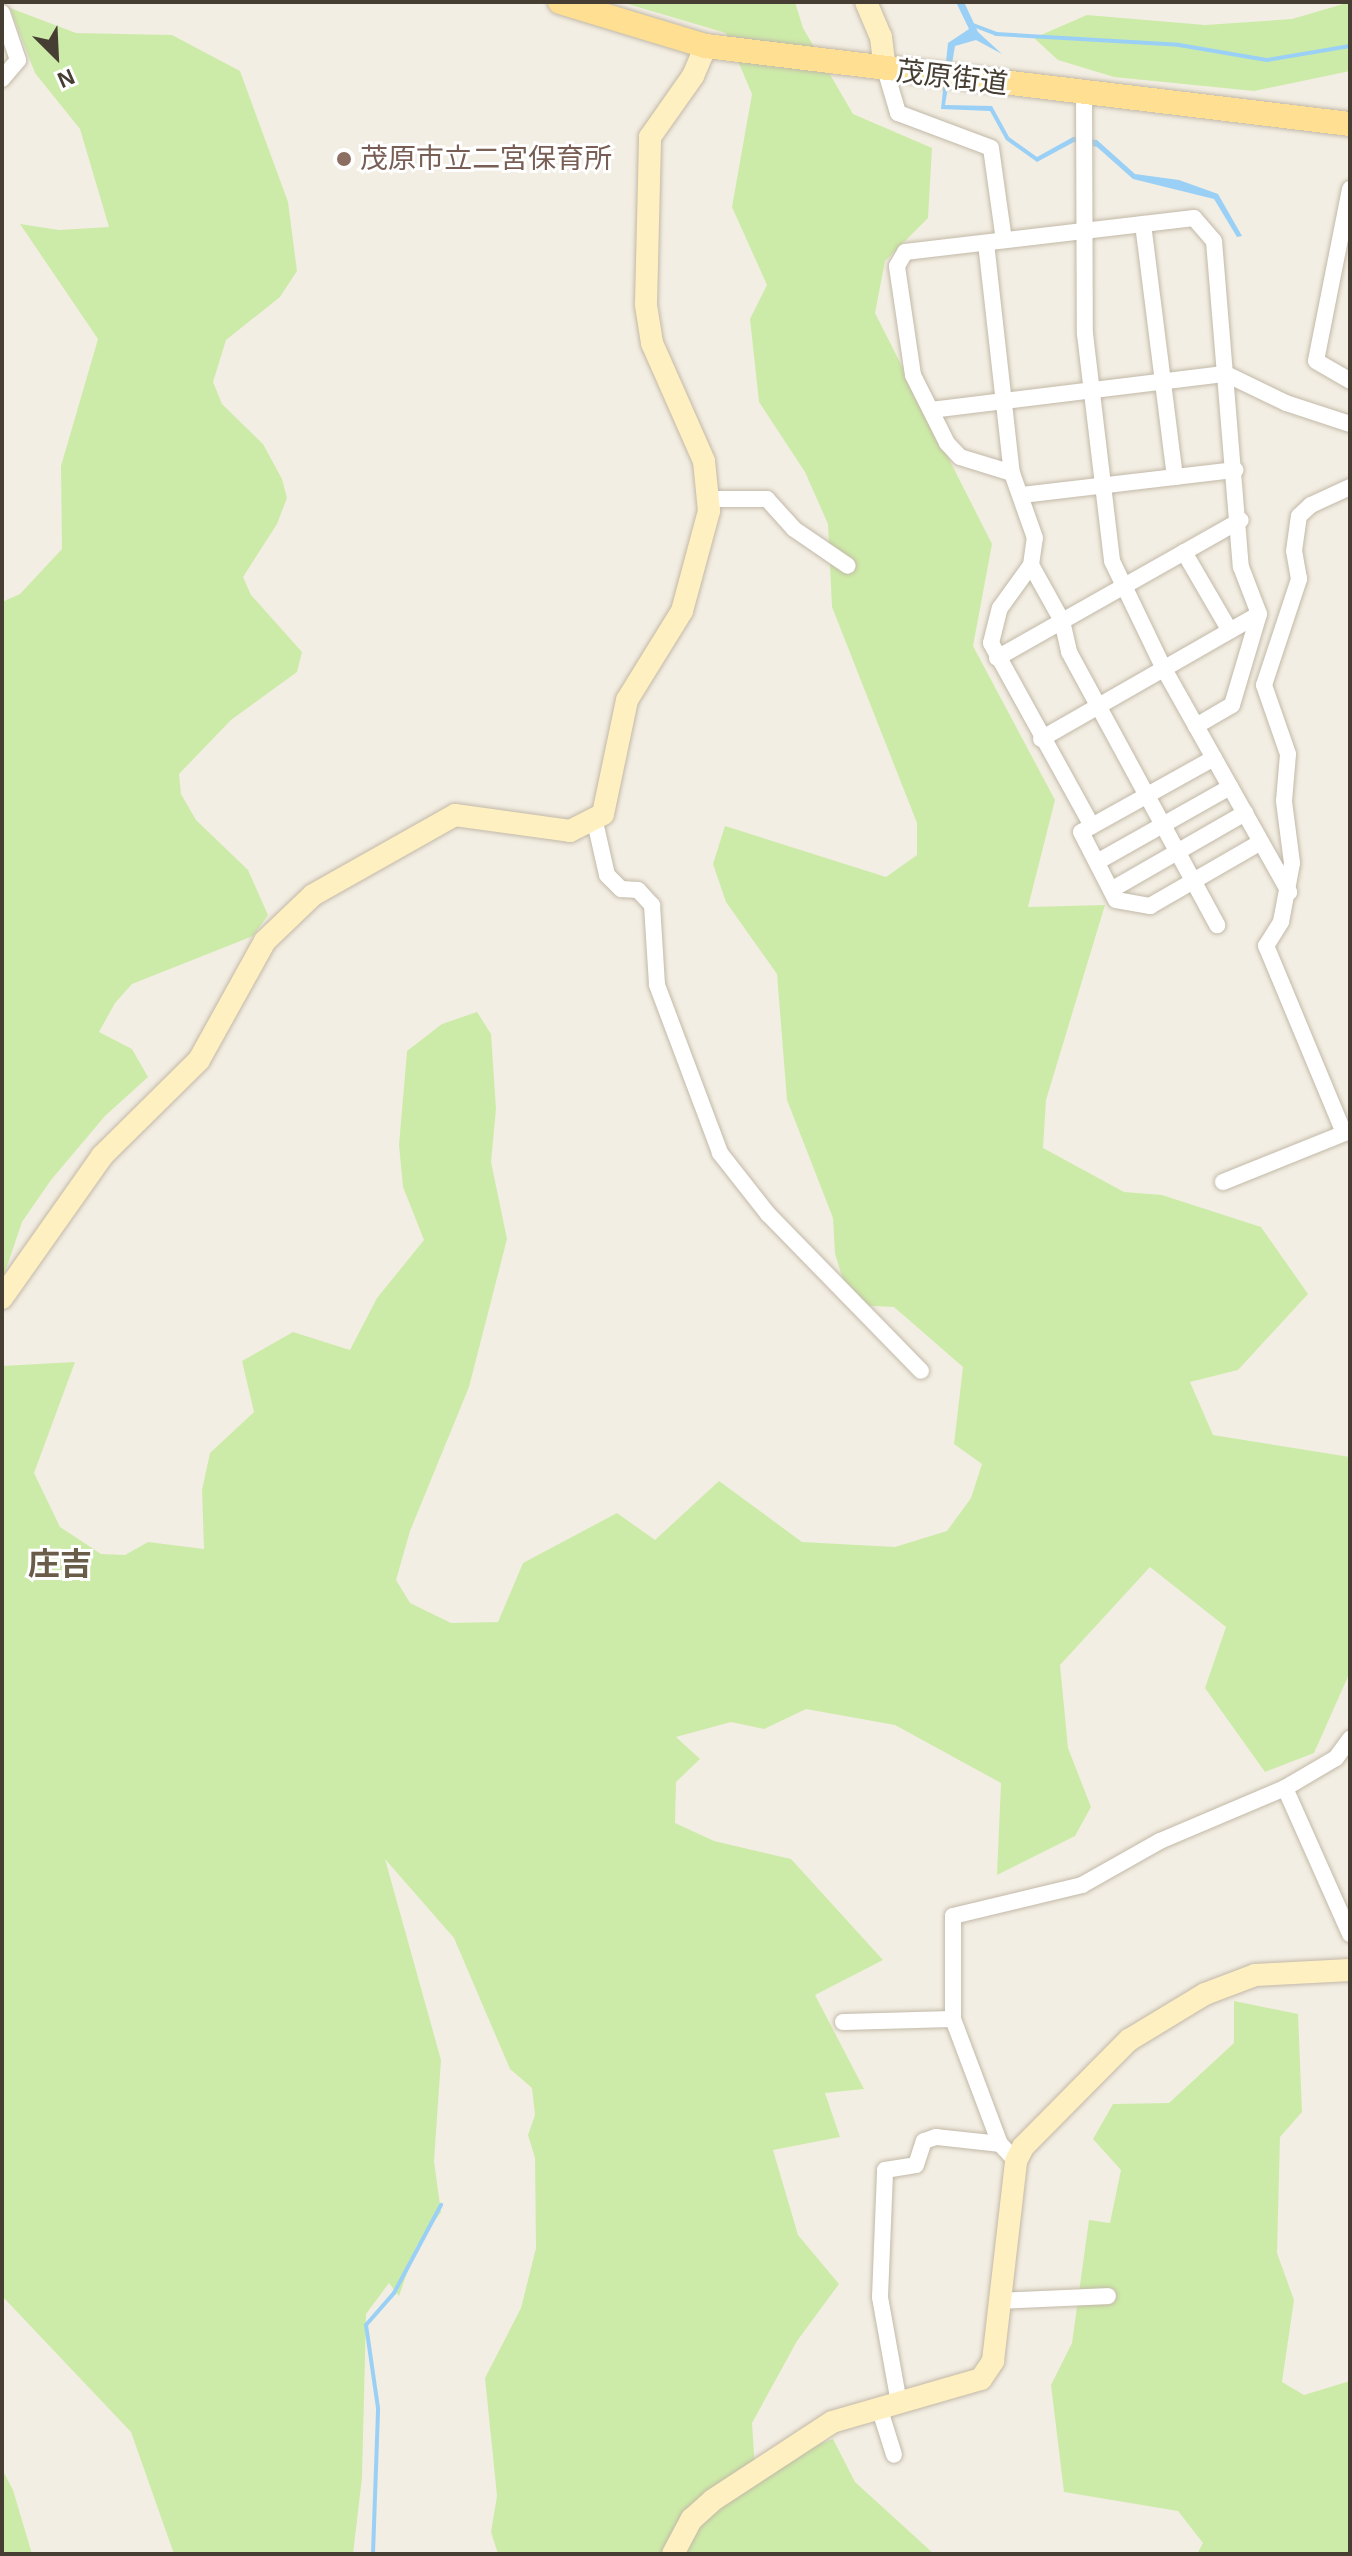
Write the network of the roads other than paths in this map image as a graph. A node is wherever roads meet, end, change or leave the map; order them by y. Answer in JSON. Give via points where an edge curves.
{"nodes":[{"id":1,"x":560,"y":2,"type":"edge"},
{"id":2,"x":866,"y":2,"type":"edge"},
{"id":3,"x":2,"y":13,"type":"edge"},
{"id":4,"x":706,"y":46,"type":"junction"},
{"id":5,"x":885,"y":69,"type":"junction"},
{"id":6,"x":2,"y":79,"type":"edge"},
{"id":7,"x":1084,"y":94,"type":"junction"},
{"id":8,"x":1350,"y":124,"type":"edge"},
{"id":9,"x":1350,"y":189,"type":"edge"},
{"id":10,"x":1143,"y":224,"type":"junction"},
{"id":11,"x":1084,"y":230,"type":"junction"},
{"id":12,"x":1004,"y":240,"type":"junction"},
{"id":13,"x":986,"y":243,"type":"junction"},
{"id":14,"x":1226,"y":374,"type":"junction"},
{"id":15,"x":1163,"y":380,"type":"junction"},
{"id":16,"x":1350,"y":381,"type":"edge"},
{"id":17,"x":1090,"y":391,"type":"junction"},
{"id":18,"x":1005,"y":400,"type":"junction"},
{"id":19,"x":931,"y":410,"type":"junction"},
{"id":20,"x":1350,"y":424,"type":"edge"},
{"id":21,"x":1236,"y":470,"type":"junction"},
{"id":22,"x":1012,"y":473,"type":"junction"},
{"id":23,"x":1175,"y":477,"type":"junction"},
{"id":24,"x":1102,"y":485,"type":"junction"},
{"id":25,"x":1350,"y":487,"type":"edge"},
{"id":26,"x":1022,"y":495,"type":"junction"},
{"id":27,"x":710,"y":499,"type":"junction"},
{"id":28,"x":1241,"y":520,"type":"junction"},
{"id":29,"x":1184,"y":552,"type":"junction"},
{"id":30,"x":1031,"y":565,"type":"junction"},
{"id":31,"x":848,"y":566,"type":"dead end"},
{"id":32,"x":1121,"y":586,"type":"junction"},
{"id":33,"x":1259,"y":614,"type":"junction"},
{"id":34,"x":1062,"y":621,"type":"junction"},
{"id":35,"x":1230,"y":631,"type":"junction"},
{"id":36,"x":997,"y":658,"type":"junction"},
{"id":37,"x":1164,"y":669,"type":"junction"},
{"id":38,"x":1098,"y":707,"type":"junction"},
{"id":39,"x":1196,"y":726,"type":"junction"},
{"id":40,"x":1041,"y":739,"type":"junction"},
{"id":41,"x":1214,"y":758,"type":"junction"},
{"id":42,"x":1230,"y":787,"type":"junction"},
{"id":43,"x":1146,"y":796,"type":"junction"},
{"id":44,"x":1245,"y":813,"type":"junction"},
{"id":45,"x":595,"y":822,"type":"junction"},
{"id":46,"x":1092,"y":826,"type":"junction"},
{"id":47,"x":1163,"y":826,"type":"junction"},
{"id":48,"x":1261,"y":842,"type":"junction"},
{"id":49,"x":1178,"y":852,"type":"junction"},
{"id":50,"x":1097,"y":862,"type":"junction"},
{"id":51,"x":1194,"y":880,"type":"junction"},
{"id":52,"x":1111,"y":890,"type":"junction"},
{"id":53,"x":1289,"y":892,"type":"junction"},
{"id":54,"x":1217,"y":925,"type":"dead end"},
{"id":55,"x":1348,"y":1135,"type":"edge"},
{"id":56,"x":1223,"y":1182,"type":"dead end"},
{"id":57,"x":2,"y":1298,"type":"edge"},
{"id":58,"x":921,"y":1371,"type":"dead end"},
{"id":59,"x":1350,"y":1739,"type":"edge"},
{"id":60,"x":1285,"y":1788,"type":"junction"},
{"id":61,"x":1350,"y":1934,"type":"edge"},
{"id":62,"x":1350,"y":1970,"type":"edge"},
{"id":63,"x":953,"y":2019,"type":"junction"},
{"id":64,"x":843,"y":2022,"type":"dead end"},
{"id":65,"x":1000,"y":2144,"type":"junction"},
{"id":66,"x":1016,"y":2161,"type":"junction"},
{"id":67,"x":1108,"y":2296,"type":"dead end"},
{"id":68,"x":999,"y":2301,"type":"junction"},
{"id":69,"x":889,"y":2405,"type":"junction"},
{"id":70,"x":894,"y":2455,"type":"dead end"},
{"id":71,"x":673,"y":2554,"type":"edge"}],
"edges":[{"from":1,"to":4,"type":"main road","name":"茂原街道"},
{"from":2,"to":5,"type":"street","via":[[881,37]]},
{"from":3,"to":6,"type":"street","via":[[18,60]]},
{"from":4,"to":5,"type":"main road","name":"茂原街道"},
{"from":4,"to":27,"type":"street","via":[[693,76],[650,137],[646,304],[652,343],[704,461]]},
{"from":5,"to":7,"type":"main road","name":"茂原街道"},
{"from":5,"to":12,"type":"street","via":[[898,113],[991,148]]},
{"from":7,"to":8,"type":"main road","name":"茂原街道"},
{"from":7,"to":11,"type":"street"},
{"from":9,"to":16,"type":"street","via":[[1316,361]]},
{"from":10,"to":11,"type":"street"},
{"from":10,"to":14,"type":"street","via":[[1194,218],[1214,241]]},
{"from":10,"to":15,"type":"street"},
{"from":11,"to":12,"type":"street"},
{"from":11,"to":17,"type":"street"},
{"from":12,"to":13,"type":"street"},
{"from":13,"to":18,"type":"street"},
{"from":13,"to":19,"type":"street","via":[[905,252],[897,266],[913,375]]},
{"from":14,"to":15,"type":"street"},
{"from":14,"to":20,"type":"street","via":[[1286,403]]},
{"from":14,"to":21,"type":"street"},
{"from":15,"to":17,"type":"street"},
{"from":15,"to":23,"type":"street"},
{"from":17,"to":18,"type":"street"},
{"from":17,"to":24,"type":"street"},
{"from":18,"to":19,"type":"street"},
{"from":18,"to":22,"type":"street"},
{"from":19,"to":22,"type":"street","via":[[960,457]]},
{"from":21,"to":23,"type":"street"},
{"from":21,"to":28,"type":"street"},
{"from":22,"to":26,"type":"street"},
{"from":23,"to":24,"type":"street"},
{"from":24,"to":26,"type":"street"},
{"from":24,"to":32,"type":"street"},
{"from":25,"to":53,"type":"street","via":[[1299,516],[1294,551],[1299,579],[1264,685],[1288,754],[1284,801],[1292,863]]},
{"from":26,"to":30,"type":"street","via":[[1035,538]]},
{"from":27,"to":31,"type":"street","via":[[767,499],[794,529]]},
{"from":27,"to":45,"type":"street","via":[[682,611],[627,700],[609,801]]},
{"from":28,"to":29,"type":"street"},
{"from":28,"to":33,"type":"street","via":[[1241,567]]},
{"from":29,"to":32,"type":"street"},
{"from":29,"to":35,"type":"street"},
{"from":30,"to":34,"type":"street"},
{"from":30,"to":36,"type":"street","via":[[995,618],[991,643]]},
{"from":32,"to":34,"type":"street"},
{"from":32,"to":37,"type":"street"},
{"from":33,"to":35,"type":"street"},
{"from":33,"to":39,"type":"street","via":[[1232,705]]},
{"from":34,"to":36,"type":"street"},
{"from":34,"to":38,"type":"street","via":[[1069,652]]},
{"from":35,"to":37,"type":"street"},
{"from":36,"to":40,"type":"street"},
{"from":37,"to":38,"type":"street"},
{"from":37,"to":39,"type":"street"},
{"from":38,"to":40,"type":"street"},
{"from":38,"to":43,"type":"street"},
{"from":39,"to":41,"type":"street"},
{"from":40,"to":46,"type":"street"},
{"from":41,"to":42,"type":"street"},
{"from":41,"to":43,"type":"street"},
{"from":42,"to":44,"type":"street"},
{"from":42,"to":47,"type":"street"},
{"from":43,"to":46,"type":"street"},
{"from":43,"to":47,"type":"street"},
{"from":44,"to":48,"type":"street"},
{"from":44,"to":49,"type":"street"},
{"from":45,"to":57,"type":"street","via":[[570,831],[455,815],[313,895],[265,941],[199,1060],[102,1156]]},
{"from":45,"to":58,"type":"street","via":[[607,875],[621,889],[638,890],[652,905],[657,985],[720,1153],[758,1202]]},
{"from":46,"to":50,"type":"street","via":[[1081,832]]},
{"from":47,"to":49,"type":"street"},
{"from":47,"to":50,"type":"street"},
{"from":48,"to":51,"type":"street"},
{"from":48,"to":53,"type":"street"},
{"from":49,"to":51,"type":"street"},
{"from":49,"to":52,"type":"street"},
{"from":50,"to":52,"type":"street"},
{"from":51,"to":52,"type":"street","via":[[1150,906],[1116,900]]},
{"from":51,"to":54,"type":"street"},
{"from":53,"to":55,"type":"street","via":[[1275,937],[1266,946]]},
{"from":55,"to":56,"type":"street"},
{"from":59,"to":60,"type":"street","via":[[1336,1758]]},
{"from":60,"to":61,"type":"street"},
{"from":60,"to":63,"type":"street","via":[[1160,1841],[1082,1885],[953,1916]]},
{"from":62,"to":66,"type":"street","via":[[1255,1975],[1150,2025],[1111,2055],[1023,2147]]},
{"from":63,"to":64,"type":"street"},
{"from":63,"to":65,"type":"street"},
{"from":65,"to":66,"type":"street"},
{"from":65,"to":69,"type":"street","via":[[936,2137],[924,2141],[916,2165],[885,2170],[880,2297]]},
{"from":66,"to":68,"type":"street"},
{"from":67,"to":68,"type":"street"},
{"from":68,"to":69,"type":"street","via":[[993,2361],[981,2379]]},
{"from":69,"to":70,"type":"street"},
{"from":69,"to":71,"type":"street","via":[[832,2422],[713,2500],[692,2519]]}]}
